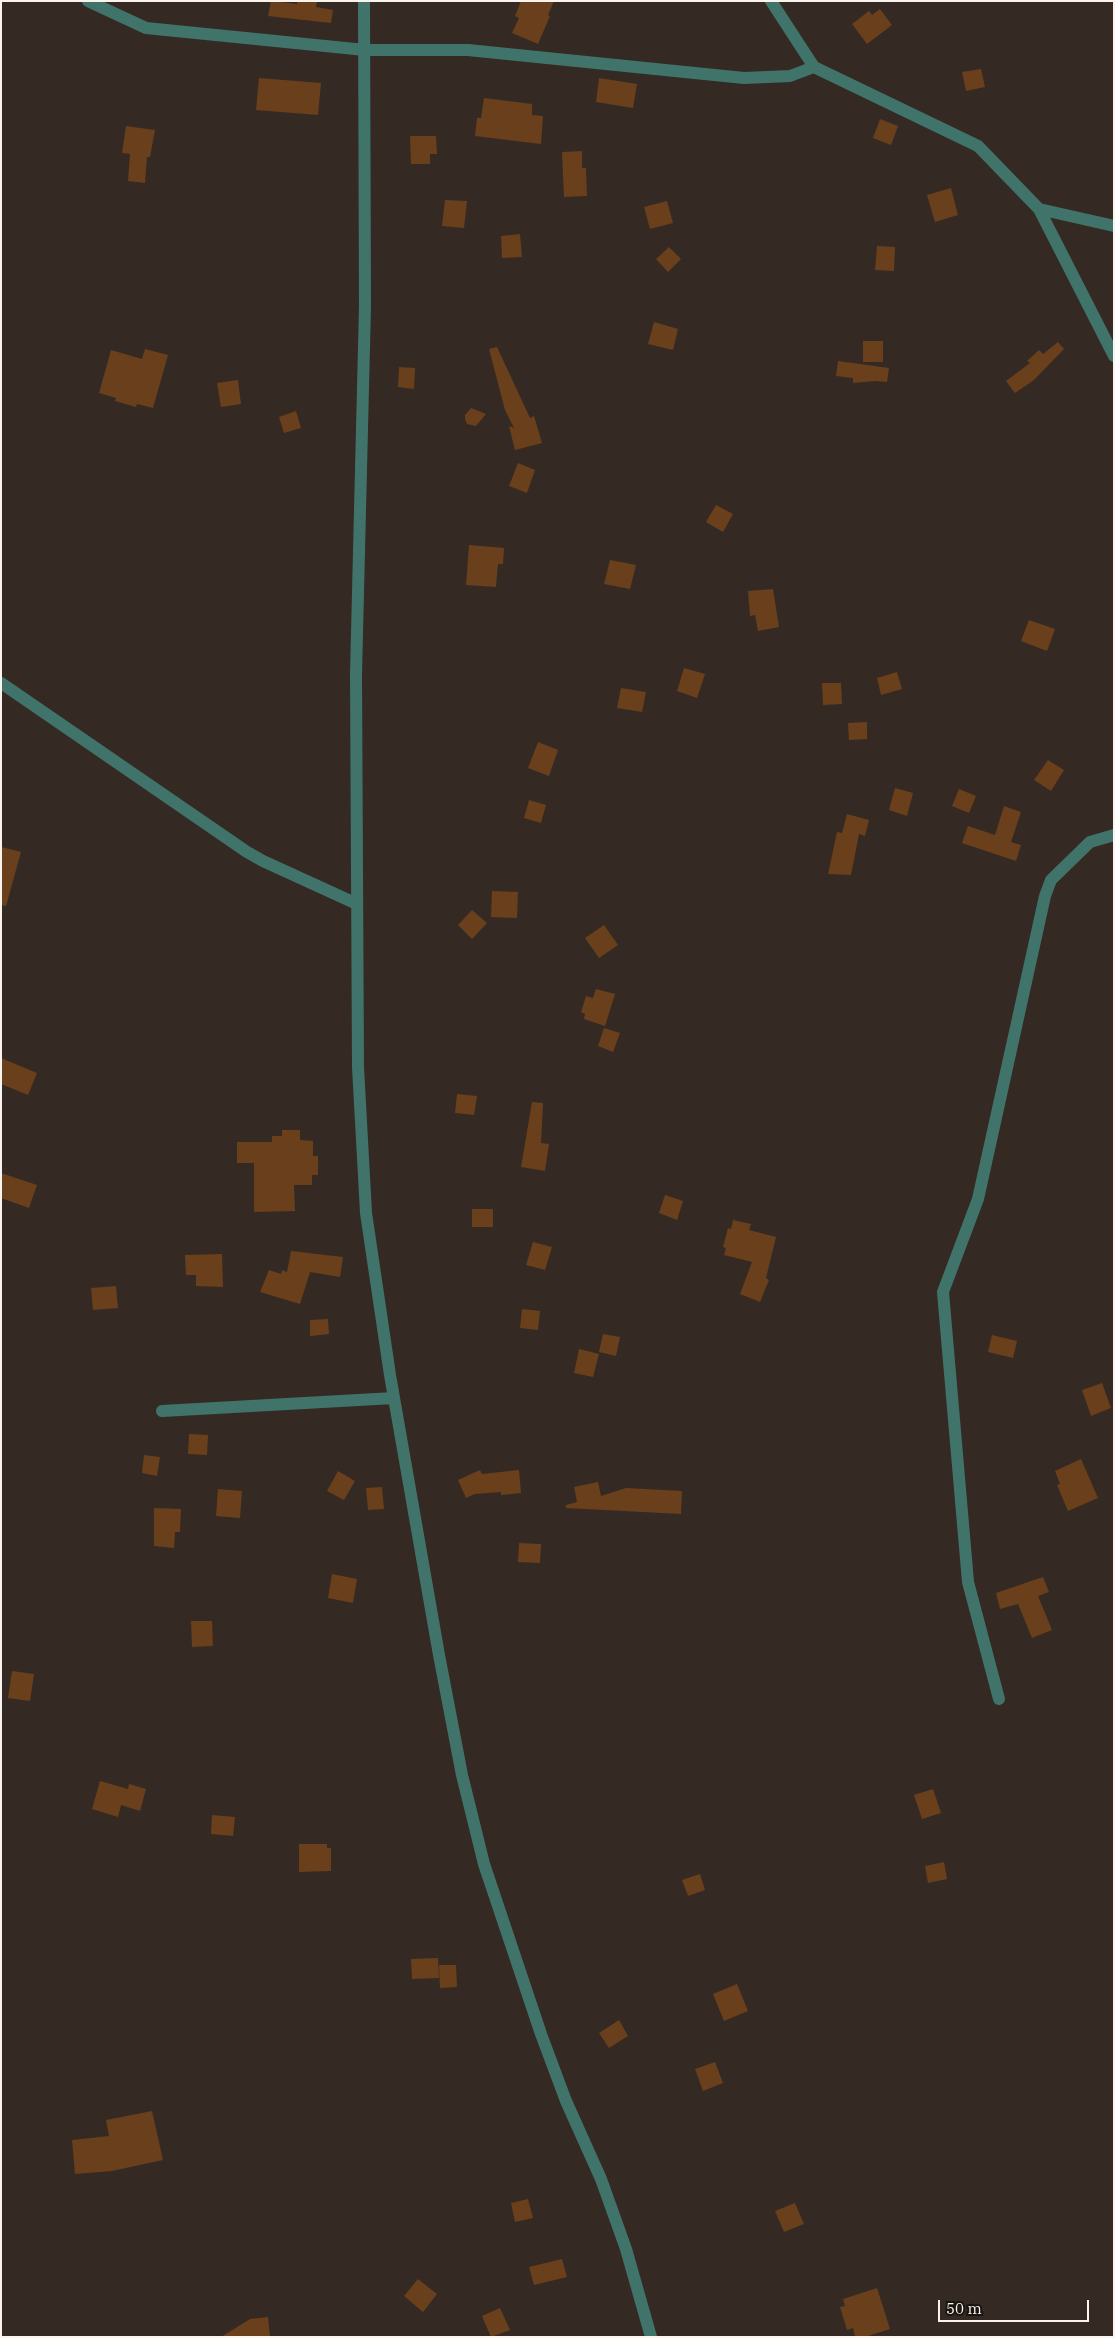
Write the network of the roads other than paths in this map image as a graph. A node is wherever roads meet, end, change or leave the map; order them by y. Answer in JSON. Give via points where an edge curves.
{"nodes":[{"id":1,"x":88,"y":1,"type":"edge"},
{"id":2,"x":364,"y":1,"type":"edge"},
{"id":3,"x":771,"y":1,"type":"edge"},
{"id":4,"x":365,"y":50,"type":"junction"},
{"id":5,"x":814,"y":67,"type":"junction"},
{"id":6,"x":1039,"y":209,"type":"junction"},
{"id":7,"x":1114,"y":226,"type":"edge"},
{"id":8,"x":1114,"y":356,"type":"edge"},
{"id":9,"x":1,"y":683,"type":"edge"},
{"id":10,"x":1114,"y":835,"type":"edge"},
{"id":11,"x":357,"y":904,"type":"junction"},
{"id":12,"x":394,"y":1398,"type":"junction"},
{"id":13,"x":162,"y":1411,"type":"dead end"},
{"id":14,"x":999,"y":1699,"type":"dead end"},
{"id":15,"x":651,"y":2337,"type":"edge"}],
"edges":[{"from":1,"to":4,"type":"street","via":[[146,28]]},
{"from":2,"to":4,"type":"street"},
{"from":3,"to":5,"type":"street"},
{"from":4,"to":5,"type":"street","via":[[468,50],[744,78],[790,76]]},
{"from":4,"to":11,"type":"street","via":[[365,306],[356,674]]},
{"from":5,"to":6,"type":"street","via":[[978,146]]},
{"from":6,"to":7,"type":"street"},
{"from":6,"to":8,"type":"street"},
{"from":9,"to":11,"type":"street","via":[[255,857]]},
{"from":10,"to":14,"type":"street","via":[[1090,842],[1051,880],[1045,896],[978,1199],[943,1292],[968,1582]]},
{"from":11,"to":12,"type":"street","via":[[358,1067],[366,1213]]},
{"from":12,"to":13,"type":"street"},
{"from":12,"to":15,"type":"street","via":[[462,1775],[484,1864],[541,2034],[620,2232]]}]}
